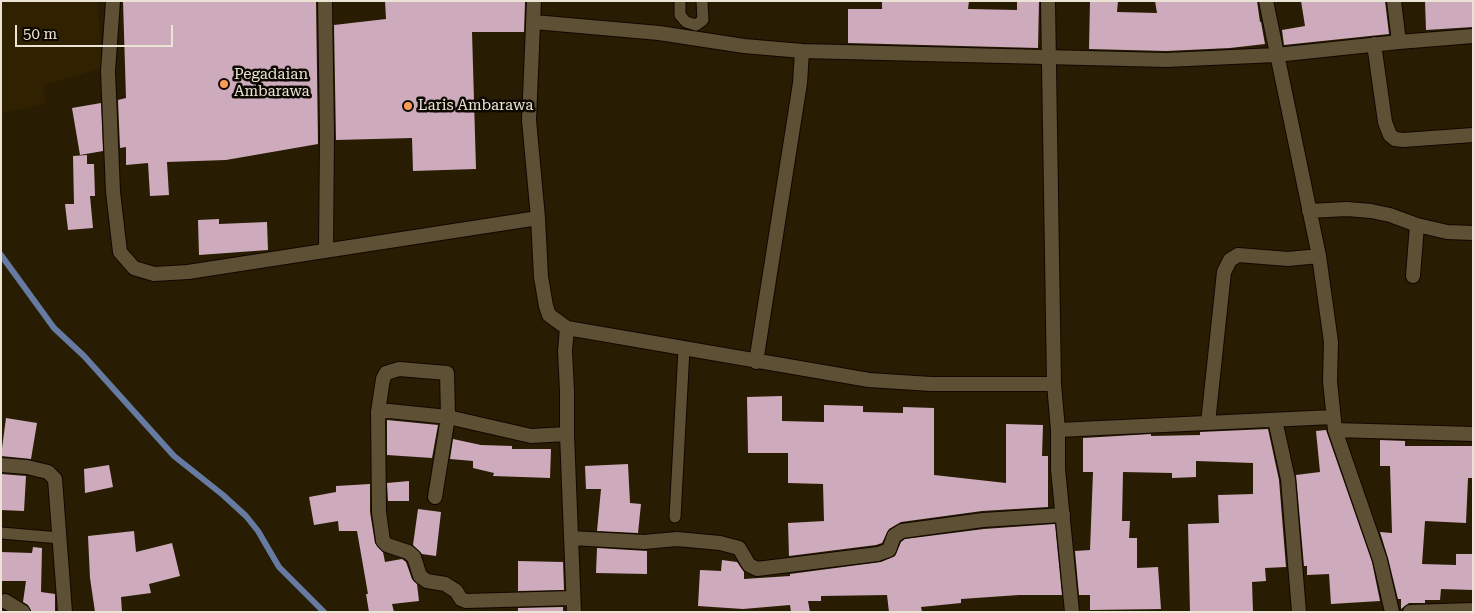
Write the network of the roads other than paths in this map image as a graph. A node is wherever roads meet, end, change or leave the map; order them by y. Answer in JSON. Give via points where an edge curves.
{"nodes":[{"id":1,"x":113,"y":1,"type":"edge"},
{"id":2,"x":325,"y":1,"type":"edge"},
{"id":3,"x":534,"y":1,"type":"edge"},
{"id":4,"x":680,"y":1,"type":"edge"},
{"id":5,"x":702,"y":1,"type":"edge"},
{"id":6,"x":1048,"y":1,"type":"edge"},
{"id":7,"x":1266,"y":1,"type":"edge"},
{"id":8,"x":1394,"y":1,"type":"edge"},
{"id":9,"x":534,"y":22,"type":"junction"},
{"id":10,"x":1473,"y":36,"type":"edge"},
{"id":11,"x":1399,"y":42,"type":"junction"},
{"id":12,"x":1374,"y":44,"type":"junction"},
{"id":13,"x":802,"y":51,"type":"junction"},
{"id":14,"x":1276,"y":55,"type":"junction"},
{"id":15,"x":1048,"y":57,"type":"junction"},
{"id":16,"x":1473,"y":135,"type":"edge"},
{"id":17,"x":1309,"y":211,"type":"junction"},
{"id":18,"x":538,"y":218,"type":"junction"},
{"id":19,"x":1417,"y":225,"type":"junction"},
{"id":20,"x":1473,"y":233,"type":"edge"},
{"id":21,"x":326,"y":250,"type":"junction"},
{"id":22,"x":1318,"y":256,"type":"junction"},
{"id":23,"x":1413,"y":276,"type":"dead end"},
{"id":24,"x":567,"y":328,"type":"junction"},
{"id":25,"x":684,"y":349,"type":"junction"},
{"id":26,"x":756,"y":362,"type":"junction"},
{"id":27,"x":1054,"y":384,"type":"junction"},
{"id":28,"x":378,"y":412,"type":"junction"},
{"id":29,"x":448,"y":417,"type":"junction"},
{"id":30,"x":1276,"y":420,"type":"junction"},
{"id":31,"x":1208,"y":423,"type":"junction"},
{"id":32,"x":1334,"y":424,"type":"junction"},
{"id":33,"x":1058,"y":430,"type":"junction"},
{"id":34,"x":567,"y":434,"type":"junction"},
{"id":35,"x":1473,"y":434,"type":"edge"},
{"id":36,"x":1,"y":465,"type":"edge"},
{"id":37,"x":435,"y":497,"type":"dead end"},
{"id":38,"x":1062,"y":515,"type":"junction"},
{"id":39,"x":676,"y":516,"type":"dead end"},
{"id":40,"x":1,"y":533,"type":"edge"},
{"id":41,"x":60,"y":538,"type":"junction"},
{"id":42,"x":570,"y":538,"type":"junction"},
{"id":43,"x":5,"y":601,"type":"dead end"},
{"id":44,"x":574,"y":605,"type":"edge"},
{"id":45,"x":1473,"y":610,"type":"edge"},
{"id":46,"x":23,"y":612,"type":"edge"},
{"id":47,"x":65,"y":612,"type":"edge"},
{"id":48,"x":1072,"y":612,"type":"edge"},
{"id":49,"x":1299,"y":612,"type":"edge"},
{"id":50,"x":1392,"y":612,"type":"edge"},
{"id":51,"x":1410,"y":612,"type":"edge"}],
"edges":[{"from":1,"to":21,"type":"street","via":[[108,71],[113,192],[120,252],[134,268],[154,274],[188,272]]},
{"from":2,"to":21,"type":"street"},
{"from":3,"to":9,"type":"street"},
{"from":4,"to":5,"type":"lane","via":[[680,15],[686,22],[696,24],[703,20]]},
{"from":6,"to":15,"type":"street"},
{"from":7,"to":14,"type":"street"},
{"from":8,"to":11,"type":"street"},
{"from":9,"to":13,"type":"street","via":[[659,33]]},
{"from":9,"to":18,"type":"street","via":[[529,120]]},
{"from":10,"to":11,"type":"street"},
{"from":11,"to":12,"type":"street"},
{"from":12,"to":14,"type":"street"},
{"from":12,"to":16,"type":"street","via":[[1385,122],[1395,139]]},
{"from":13,"to":15,"type":"street"},
{"from":13,"to":26,"type":"street","via":[[800,83]]},
{"from":14,"to":15,"type":"street","via":[[1166,60]]},
{"from":14,"to":17,"type":"street"},
{"from":15,"to":27,"type":"street"},
{"from":17,"to":19,"type":"street","via":[[1371,211]]},
{"from":17,"to":22,"type":"street"},
{"from":18,"to":21,"type":"street"},
{"from":18,"to":24,"type":"street","via":[[546,306],[549,315]]},
{"from":19,"to":20,"type":"street","via":[[1447,232]]},
{"from":19,"to":23,"type":"street"},
{"from":22,"to":31,"type":"street","via":[[1288,259],[1238,255],[1230,260],[1224,272]]},
{"from":22,"to":32,"type":"street","via":[[1331,342]]},
{"from":24,"to":25,"type":"street"},
{"from":24,"to":34,"type":"street"},
{"from":25,"to":26,"type":"street"},
{"from":25,"to":39,"type":"lane"},
{"from":26,"to":27,"type":"street","via":[[901,383]]},
{"from":27,"to":33,"type":"street"},
{"from":28,"to":29,"type":"street"},
{"from":28,"to":29,"type":"street","via":[[386,373],[399,369],[444,372]]},
{"from":28,"to":44,"type":"street","via":[[379,512],[383,541],[414,556],[420,576],[427,581],[445,584],[466,601]]},
{"from":29,"to":34,"type":"street","via":[[531,436]]},
{"from":29,"to":37,"type":"street"},
{"from":30,"to":31,"type":"street"},
{"from":30,"to":32,"type":"street"},
{"from":30,"to":49,"type":"street","via":[[1288,479]]},
{"from":31,"to":33,"type":"street"},
{"from":32,"to":35,"type":"street"},
{"from":32,"to":50,"type":"street","via":[[1380,560]]},
{"from":33,"to":38,"type":"street"},
{"from":34,"to":42,"type":"street"},
{"from":36,"to":41,"type":"street","via":[[48,472],[55,479]]},
{"from":38,"to":42,"type":"street","via":[[983,520],[902,531],[894,536],[889,550],[878,554],[757,569],[749,565],[739,548],[720,543]]},
{"from":38,"to":48,"type":"street"},
{"from":40,"to":41,"type":"lane"},
{"from":41,"to":47,"type":"street"},
{"from":42,"to":44,"type":"street"},
{"from":43,"to":46,"type":"street"},
{"from":45,"to":51,"type":"street"}]}
